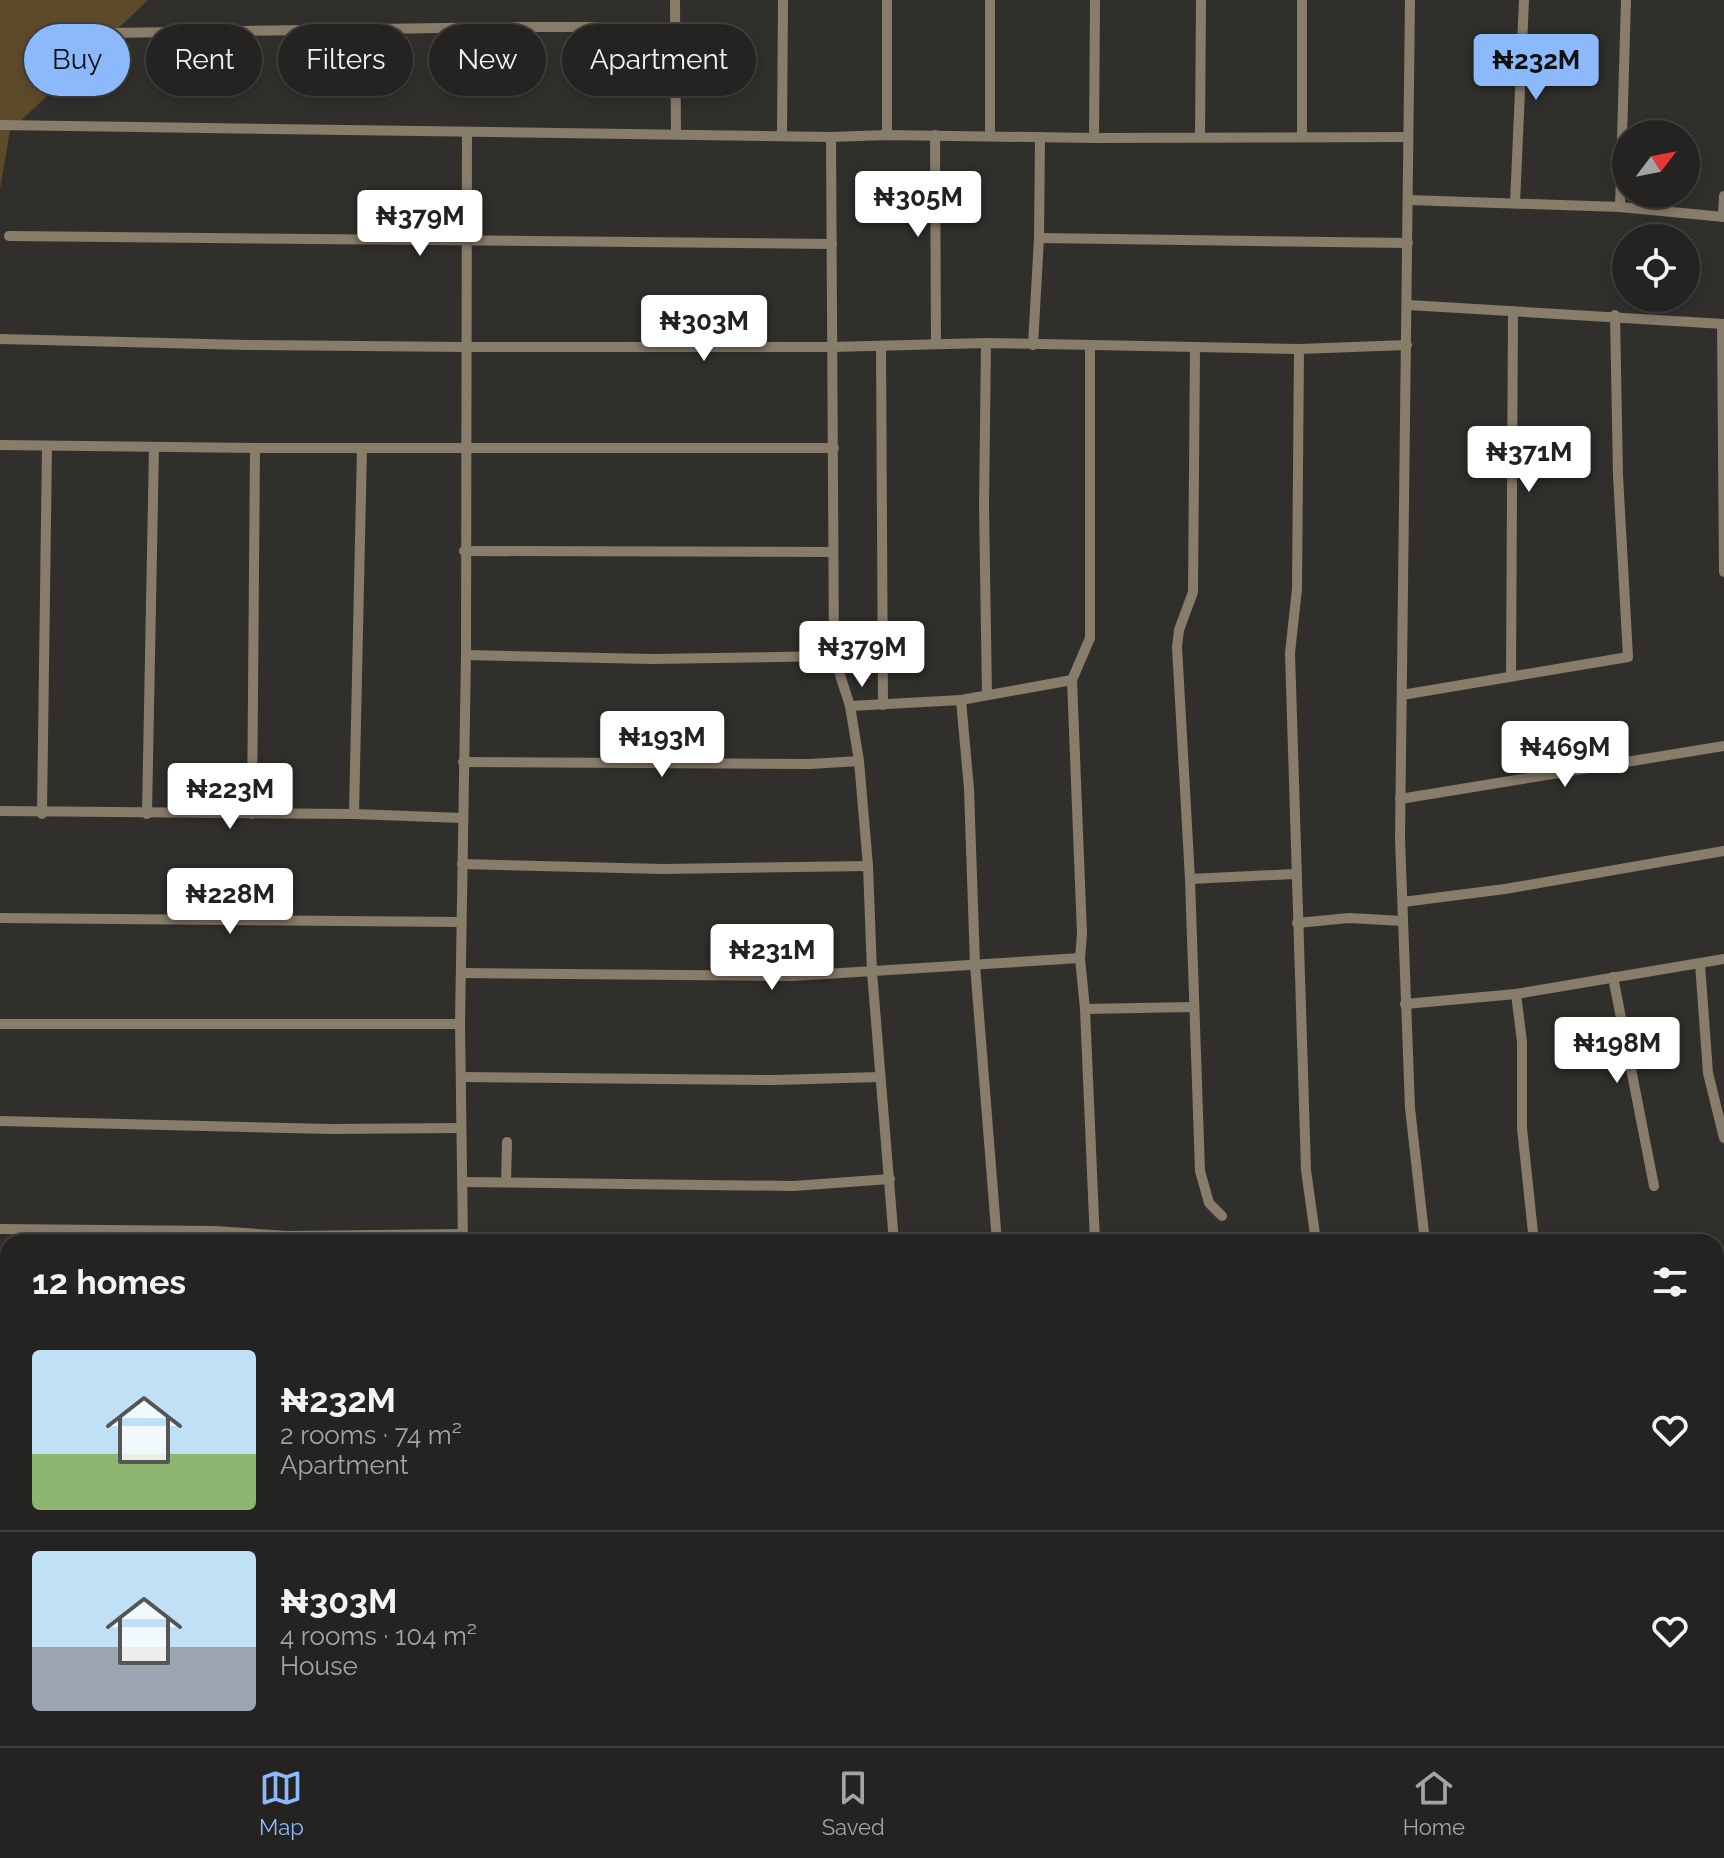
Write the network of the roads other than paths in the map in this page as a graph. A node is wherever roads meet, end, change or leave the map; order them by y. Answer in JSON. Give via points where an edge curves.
{"nodes":[{"id":1,"x":675,"y":0,"type":"edge"},
{"id":2,"x":783,"y":0,"type":"edge"},
{"id":3,"x":887,"y":0,"type":"edge"},
{"id":4,"x":990,"y":0,"type":"edge"},
{"id":5,"x":1095,"y":0,"type":"edge"},
{"id":6,"x":1201,"y":0,"type":"edge"},
{"id":7,"x":1302,"y":0,"type":"edge"},
{"id":8,"x":1410,"y":0,"type":"edge"},
{"id":9,"x":1524,"y":0,"type":"edge"},
{"id":10,"x":1626,"y":0,"type":"edge"},
{"id":11,"x":675,"y":24,"type":"edge"},
{"id":12,"x":562,"y":27,"type":"edge"},
{"id":13,"x":130,"y":33,"type":"edge"},
{"id":14,"x":676,"y":96,"type":"edge"},
{"id":15,"x":1623,"y":120,"type":"edge"},
{"id":16,"x":0,"y":125,"type":"edge"},
{"id":17,"x":467,"y":133,"type":"junction"},
{"id":18,"x":676,"y":134,"type":"junction"},
{"id":19,"x":782,"y":135,"type":"junction"},
{"id":20,"x":887,"y":135,"type":"junction"},
{"id":21,"x":935,"y":135,"type":"junction"},
{"id":22,"x":1302,"y":135,"type":"junction"},
{"id":23,"x":990,"y":136,"type":"junction"},
{"id":24,"x":831,"y":137,"type":"junction"},
{"id":25,"x":1040,"y":137,"type":"junction"},
{"id":26,"x":1200,"y":137,"type":"junction"},
{"id":27,"x":1408,"y":137,"type":"junction"},
{"id":28,"x":1094,"y":138,"type":"junction"},
{"id":29,"x":1724,"y":196,"type":"edge"},
{"id":30,"x":1409,"y":200,"type":"junction"},
{"id":31,"x":1515,"y":203,"type":"junction"},
{"id":32,"x":1612,"y":207,"type":"edge"},
{"id":33,"x":1632,"y":208,"type":"edge"},
{"id":34,"x":1724,"y":216,"type":"edge"},
{"id":35,"x":9,"y":236,"type":"dead end"},
{"id":36,"x":1039,"y":238,"type":"junction"},
{"id":37,"x":467,"y":242,"type":"junction"},
{"id":38,"x":1408,"y":243,"type":"junction"},
{"id":39,"x":832,"y":244,"type":"junction"},
{"id":40,"x":1408,"y":305,"type":"junction"},
{"id":41,"x":1513,"y":311,"type":"junction"},
{"id":42,"x":1615,"y":315,"type":"junction"},
{"id":43,"x":1723,"y":324,"type":"edge"},
{"id":44,"x":0,"y":339,"type":"edge"},
{"id":45,"x":986,"y":343,"type":"junction"},
{"id":46,"x":936,"y":344,"type":"junction"},
{"id":47,"x":1033,"y":345,"type":"junction"},
{"id":48,"x":1090,"y":345,"type":"junction"},
{"id":49,"x":1407,"y":345,"type":"junction"},
{"id":50,"x":881,"y":346,"type":"junction"},
{"id":51,"x":465,"y":347,"type":"junction"},
{"id":52,"x":832,"y":347,"type":"junction"},
{"id":53,"x":1195,"y":347,"type":"junction"},
{"id":54,"x":1299,"y":349,"type":"junction"},
{"id":55,"x":0,"y":445,"type":"edge"},
{"id":56,"x":47,"y":446,"type":"junction"},
{"id":57,"x":154,"y":447,"type":"junction"},
{"id":58,"x":255,"y":448,"type":"junction"},
{"id":59,"x":362,"y":448,"type":"junction"},
{"id":60,"x":465,"y":448,"type":"junction"},
{"id":61,"x":834,"y":448,"type":"junction"},
{"id":62,"x":464,"y":551,"type":"junction"},
{"id":63,"x":832,"y":552,"type":"junction"},
{"id":64,"x":1724,"y":572,"type":"edge"},
{"id":65,"x":466,"y":655,"type":"junction"},
{"id":66,"x":834,"y":656,"type":"junction"},
{"id":67,"x":1511,"y":677,"type":"junction"},
{"id":68,"x":1072,"y":680,"type":"junction"},
{"id":69,"x":987,"y":694,"type":"junction"},
{"id":70,"x":1402,"y":695,"type":"junction"},
{"id":71,"x":961,"y":700,"type":"junction"},
{"id":72,"x":883,"y":705,"type":"junction"},
{"id":73,"x":850,"y":706,"type":"junction"},
{"id":74,"x":1724,"y":746,"type":"edge"},
{"id":75,"x":859,"y":761,"type":"junction"},
{"id":76,"x":463,"y":762,"type":"junction"},
{"id":77,"x":1400,"y":799,"type":"junction"},
{"id":78,"x":0,"y":811,"type":"edge"},
{"id":79,"x":42,"y":814,"type":"junction"},
{"id":80,"x":147,"y":814,"type":"junction"},
{"id":81,"x":252,"y":814,"type":"junction"},
{"id":82,"x":354,"y":814,"type":"junction"},
{"id":83,"x":462,"y":818,"type":"junction"},
{"id":84,"x":1724,"y":851,"type":"edge"},
{"id":85,"x":462,"y":864,"type":"junction"},
{"id":86,"x":868,"y":866,"type":"junction"},
{"id":87,"x":1295,"y":874,"type":"junction"},
{"id":88,"x":1190,"y":879,"type":"junction"},
{"id":89,"x":1403,"y":902,"type":"junction"},
{"id":90,"x":0,"y":918,"type":"edge"},
{"id":91,"x":1403,"y":921,"type":"junction"},
{"id":92,"x":460,"y":922,"type":"junction"},
{"id":93,"x":1297,"y":923,"type":"junction"},
{"id":94,"x":1080,"y":958,"type":"junction"},
{"id":95,"x":1724,"y":959,"type":"edge"},
{"id":96,"x":1700,"y":964,"type":"junction"},
{"id":97,"x":975,"y":965,"type":"junction"},
{"id":98,"x":872,"y":972,"type":"junction"},
{"id":99,"x":462,"y":973,"type":"junction"},
{"id":100,"x":1613,"y":977,"type":"junction"},
{"id":101,"x":1516,"y":994,"type":"junction"},
{"id":102,"x":1405,"y":1004,"type":"junction"},
{"id":103,"x":1193,"y":1007,"type":"junction"},
{"id":104,"x":1085,"y":1009,"type":"junction"},
{"id":105,"x":0,"y":1024,"type":"edge"},
{"id":106,"x":460,"y":1024,"type":"junction"},
{"id":107,"x":461,"y":1077,"type":"junction"},
{"id":108,"x":880,"y":1077,"type":"junction"},
{"id":109,"x":0,"y":1121,"type":"edge"},
{"id":110,"x":460,"y":1128,"type":"junction"},
{"id":111,"x":1724,"y":1138,"type":"edge"},
{"id":112,"x":507,"y":1142,"type":"dead end"},
{"id":113,"x":890,"y":1179,"type":"junction"},
{"id":114,"x":463,"y":1182,"type":"junction"},
{"id":115,"x":506,"y":1182,"type":"junction"},
{"id":116,"x":1654,"y":1186,"type":"dead end"},
{"id":117,"x":1222,"y":1216,"type":"dead end"},
{"id":118,"x":0,"y":1229,"type":"edge"},
{"id":119,"x":258,"y":1234,"type":"edge"},
{"id":120,"x":462,"y":1234,"type":"edge"},
{"id":121,"x":893,"y":1234,"type":"edge"},
{"id":122,"x":996,"y":1234,"type":"edge"},
{"id":123,"x":1095,"y":1234,"type":"edge"},
{"id":124,"x":1315,"y":1234,"type":"edge"},
{"id":125,"x":1424,"y":1234,"type":"edge"},
{"id":126,"x":1533,"y":1234,"type":"edge"}],
"edges":[{"from":1,"to":11,"type":"street"},
{"from":2,"to":19,"type":"street"},
{"from":3,"to":20,"type":"street"},
{"from":4,"to":23,"type":"street"},
{"from":5,"to":28,"type":"street"},
{"from":6,"to":26,"type":"street"},
{"from":7,"to":22,"type":"street"},
{"from":8,"to":27,"type":"street"},
{"from":9,"to":31,"type":"street"},
{"from":10,"to":15,"type":"street"},
{"from":12,"to":13,"type":"street"},
{"from":14,"to":18,"type":"street"},
{"from":16,"to":17,"type":"street"},
{"from":17,"to":18,"type":"street"},
{"from":17,"to":37,"type":"street"},
{"from":18,"to":19,"type":"street"},
{"from":19,"to":24,"type":"street"},
{"from":20,"to":21,"type":"street"},
{"from":20,"to":24,"type":"street"},
{"from":21,"to":23,"type":"street"},
{"from":21,"to":46,"type":"street"},
{"from":22,"to":26,"type":"street"},
{"from":22,"to":27,"type":"street"},
{"from":23,"to":25,"type":"street"},
{"from":24,"to":39,"type":"street"},
{"from":25,"to":28,"type":"street"},
{"from":25,"to":36,"type":"street"},
{"from":26,"to":28,"type":"street"},
{"from":27,"to":30,"type":"street"},
{"from":29,"to":34,"type":"street"},
{"from":30,"to":31,"type":"street"},
{"from":30,"to":38,"type":"street"},
{"from":31,"to":32,"type":"street"},
{"from":33,"to":34,"type":"street"},
{"from":35,"to":37,"type":"street"},
{"from":36,"to":38,"type":"street"},
{"from":36,"to":47,"type":"street"},
{"from":37,"to":39,"type":"street"},
{"from":37,"to":51,"type":"street"},
{"from":38,"to":40,"type":"street"},
{"from":39,"to":52,"type":"street"},
{"from":40,"to":41,"type":"street"},
{"from":40,"to":49,"type":"street"},
{"from":41,"to":42,"type":"street"},
{"from":41,"to":67,"type":"street"},
{"from":42,"to":43,"type":"street"},
{"from":42,"to":67,"type":"street","via":[[1628,657]]},
{"from":43,"to":64,"type":"street"},
{"from":44,"to":51,"type":"street"},
{"from":45,"to":46,"type":"street"},
{"from":45,"to":47,"type":"street"},
{"from":45,"to":69,"type":"street"},
{"from":46,"to":50,"type":"street"},
{"from":47,"to":48,"type":"street"},
{"from":48,"to":53,"type":"street"},
{"from":48,"to":68,"type":"street","via":[[1090,638]]},
{"from":49,"to":54,"type":"street"},
{"from":49,"to":70,"type":"street"},
{"from":50,"to":52,"type":"street"},
{"from":50,"to":72,"type":"street"},
{"from":51,"to":52,"type":"street"},
{"from":51,"to":60,"type":"street"},
{"from":52,"to":61,"type":"street"},
{"from":53,"to":54,"type":"street"},
{"from":53,"to":88,"type":"street","via":[[1193,592],[1177,647]]},
{"from":54,"to":87,"type":"street","via":[[1297,589],[1290,653]]},
{"from":55,"to":56,"type":"street"},
{"from":56,"to":57,"type":"street"},
{"from":56,"to":79,"type":"street"},
{"from":57,"to":58,"type":"street"},
{"from":57,"to":80,"type":"street"},
{"from":58,"to":59,"type":"street"},
{"from":58,"to":81,"type":"street"},
{"from":59,"to":60,"type":"street"},
{"from":59,"to":82,"type":"street"},
{"from":60,"to":61,"type":"street"},
{"from":60,"to":62,"type":"street"},
{"from":61,"to":63,"type":"street"},
{"from":62,"to":63,"type":"street"},
{"from":62,"to":65,"type":"street"},
{"from":63,"to":66,"type":"street"},
{"from":65,"to":66,"type":"street"},
{"from":65,"to":76,"type":"street"},
{"from":66,"to":73,"type":"street"},
{"from":67,"to":70,"type":"street"},
{"from":68,"to":69,"type":"street"},
{"from":68,"to":94,"type":"street"},
{"from":69,"to":71,"type":"street"},
{"from":70,"to":77,"type":"street"},
{"from":71,"to":72,"type":"street"},
{"from":71,"to":97,"type":"street"},
{"from":72,"to":73,"type":"street"},
{"from":73,"to":75,"type":"street"},
{"from":74,"to":77,"type":"street"},
{"from":75,"to":76,"type":"street"},
{"from":75,"to":86,"type":"street"},
{"from":76,"to":83,"type":"street"},
{"from":77,"to":89,"type":"street"},
{"from":78,"to":79,"type":"street"},
{"from":79,"to":80,"type":"street"},
{"from":80,"to":81,"type":"street"},
{"from":81,"to":82,"type":"street"},
{"from":82,"to":83,"type":"street"},
{"from":83,"to":85,"type":"street"},
{"from":84,"to":89,"type":"street"},
{"from":85,"to":86,"type":"street","via":[[663,869]]},
{"from":85,"to":92,"type":"street"},
{"from":86,"to":98,"type":"street"},
{"from":87,"to":88,"type":"street"},
{"from":87,"to":93,"type":"street"},
{"from":88,"to":103,"type":"street"},
{"from":89,"to":91,"type":"street"},
{"from":90,"to":92,"type":"street"},
{"from":91,"to":93,"type":"street","via":[[1349,918]]},
{"from":91,"to":102,"type":"street"},
{"from":92,"to":99,"type":"street"},
{"from":93,"to":124,"type":"street","via":[[1306,1170]]},
{"from":94,"to":97,"type":"street"},
{"from":94,"to":104,"type":"street"},
{"from":95,"to":96,"type":"street"},
{"from":96,"to":100,"type":"street"},
{"from":96,"to":111,"type":"street","via":[[1708,1073]]},
{"from":97,"to":98,"type":"street"},
{"from":97,"to":122,"type":"street"},
{"from":98,"to":99,"type":"street"},
{"from":98,"to":108,"type":"street"},
{"from":99,"to":106,"type":"street"},
{"from":100,"to":101,"type":"street"},
{"from":100,"to":116,"type":"street"},
{"from":101,"to":102,"type":"street"},
{"from":101,"to":126,"type":"street"},
{"from":102,"to":125,"type":"street"},
{"from":103,"to":104,"type":"street"},
{"from":103,"to":117,"type":"street","via":[[1200,1171],[1209,1203]]},
{"from":104,"to":123,"type":"street"},
{"from":105,"to":106,"type":"street"},
{"from":106,"to":107,"type":"street"},
{"from":107,"to":108,"type":"street"},
{"from":107,"to":110,"type":"street"},
{"from":108,"to":113,"type":"street"},
{"from":109,"to":110,"type":"street"},
{"from":110,"to":114,"type":"street"},
{"from":112,"to":115,"type":"street"},
{"from":113,"to":115,"type":"street","via":[[793,1186]]},
{"from":113,"to":121,"type":"street"},
{"from":114,"to":115,"type":"street"},
{"from":114,"to":120,"type":"street"},
{"from":118,"to":119,"type":"street"}]}
